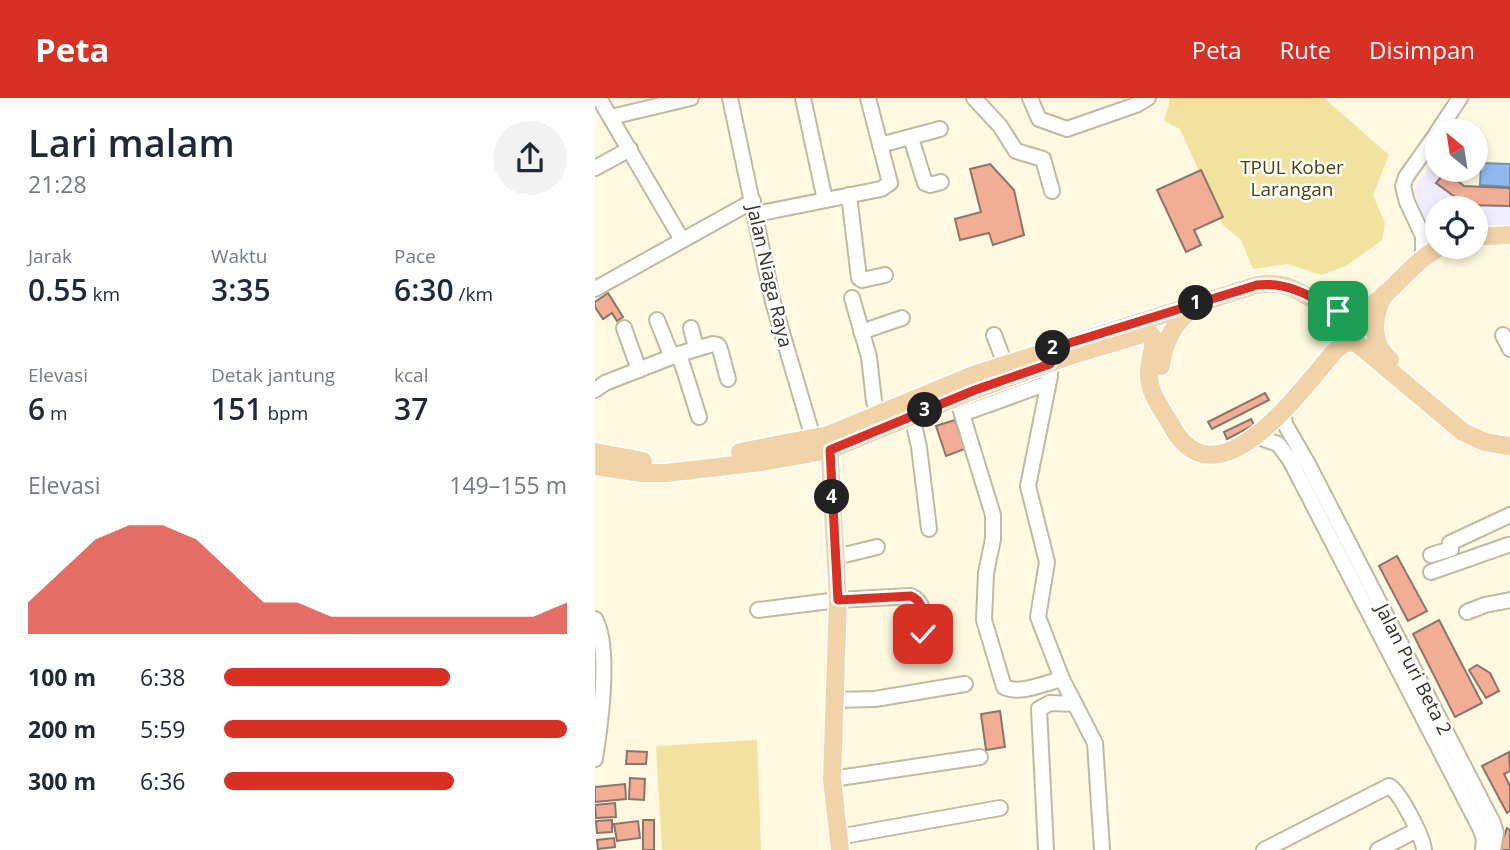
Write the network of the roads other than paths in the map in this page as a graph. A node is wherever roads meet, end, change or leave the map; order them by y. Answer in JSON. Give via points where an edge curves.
{"nodes":[{"id":1,"x":599,"y":98,"type":"edge"},
{"id":2,"x":691,"y":98,"type":"edge"},
{"id":3,"x":803,"y":98,"type":"edge"},
{"id":4,"x":869,"y":98,"type":"edge"},
{"id":5,"x":974,"y":98,"type":"edge"},
{"id":6,"x":1030,"y":98,"type":"edge"},
{"id":7,"x":1148,"y":98,"type":"edge"},
{"id":8,"x":1460,"y":98,"type":"edge"},
{"id":9,"x":735,"y":99,"type":"edge"},
{"id":10,"x":636,"y":111,"type":"junction"},
{"id":11,"x":611,"y":117,"type":"junction"},
{"id":12,"x":1446,"y":119,"type":"edge"},
{"id":13,"x":940,"y":129,"type":"dead end"},
{"id":14,"x":911,"y":138,"type":"junction"},
{"id":15,"x":627,"y":144,"type":"junction"},
{"id":16,"x":880,"y":145,"type":"junction"},
{"id":17,"x":1425,"y":149,"type":"edge"},
{"id":18,"x":595,"y":168,"type":"edge"},
{"id":19,"x":941,"y":183,"type":"dead end"},
{"id":20,"x":1052,"y":191,"type":"dead end"},
{"id":21,"x":849,"y":195,"type":"junction"},
{"id":22,"x":825,"y":200,"type":"junction"},
{"id":23,"x":754,"y":207,"type":"junction"},
{"id":24,"x":1510,"y":235,"type":"edge"},
{"id":25,"x":1488,"y":236,"type":"edge"},
{"id":26,"x":682,"y":240,"type":"junction"},
{"id":27,"x":1423,"y":257,"type":"joint"},
{"id":28,"x":885,"y":275,"type":"dead end"},
{"id":29,"x":596,"y":286,"type":"edge"},
{"id":30,"x":1384,"y":294,"type":"junction"},
{"id":31,"x":852,"y":298,"type":"dead end"},
{"id":32,"x":1204,"y":300,"type":"junction"},
{"id":33,"x":902,"y":318,"type":"dead end"},
{"id":34,"x":657,"y":320,"type":"dead end"},
{"id":35,"x":1142,"y":327,"type":"junction"},
{"id":36,"x":624,"y":328,"type":"dead end"},
{"id":37,"x":691,"y":328,"type":"dead end"},
{"id":38,"x":861,"y":332,"type":"junction"},
{"id":39,"x":994,"y":335,"type":"dead end"},
{"id":40,"x":1503,"y":335,"type":"dead end"},
{"id":41,"x":696,"y":348,"type":"junction"},
{"id":42,"x":1510,"y":349,"type":"edge"},
{"id":43,"x":675,"y":356,"type":"junction"},
{"id":44,"x":1050,"y":356,"type":"junction"},
{"id":45,"x":1005,"y":364,"type":"junction"},
{"id":46,"x":639,"y":370,"type":"junction"},
{"id":47,"x":728,"y":379,"type":"dead end"},
{"id":48,"x":1048,"y":383,"type":"junction"},
{"id":49,"x":595,"y":390,"type":"edge"},
{"id":50,"x":959,"y":406,"type":"junction"},
{"id":51,"x":1283,"y":413,"type":"junction"},
{"id":52,"x":878,"y":414,"type":"junction"},
{"id":53,"x":1166,"y":415,"type":"junction"},
{"id":54,"x":912,"y":416,"type":"junction"},
{"id":55,"x":698,"y":417,"type":"dead end"},
{"id":56,"x":1255,"y":436,"type":"junction"},
{"id":57,"x":822,"y":444,"type":"junction"},
{"id":58,"x":1510,"y":444,"type":"edge"},
{"id":59,"x":595,"y":452,"type":"edge"},
{"id":60,"x":1296,"y":457,"type":"junction"},
{"id":61,"x":595,"y":466,"type":"edge"},
{"id":62,"x":1510,"y":515,"type":"edge"},
{"id":63,"x":929,"y":528,"type":"dead end"},
{"id":64,"x":1509,"y":546,"type":"edge"},
{"id":65,"x":877,"y":547,"type":"dead end"},
{"id":66,"x":1431,"y":555,"type":"dead end"},
{"id":67,"x":836,"y":557,"type":"junction"},
{"id":68,"x":1431,"y":572,"type":"dead end"},
{"id":69,"x":838,"y":600,"type":"junction"},
{"id":70,"x":1510,"y":600,"type":"edge"},
{"id":71,"x":758,"y":610,"type":"dead end"},
{"id":72,"x":1467,"y":612,"type":"dead end"},
{"id":73,"x":595,"y":619,"type":"edge"},
{"id":74,"x":923,"y":634,"type":"dead end"},
{"id":75,"x":1062,"y":679,"type":"junction"},
{"id":76,"x":965,"y":684,"type":"dead end"},
{"id":77,"x":835,"y":700,"type":"junction"},
{"id":78,"x":1075,"y":704,"type":"junction"},
{"id":79,"x":597,"y":727,"type":"edge"},
{"id":80,"x":980,"y":757,"type":"dead end"},
{"id":81,"x":595,"y":759,"type":"edge"},
{"id":82,"x":832,"y":779,"type":"junction"},
{"id":83,"x":1000,"y":808,"type":"dead end"},
{"id":84,"x":1486,"y":825,"type":"junction"},
{"id":85,"x":1417,"y":830,"type":"junction"},
{"id":86,"x":839,"y":843,"type":"edge"},
{"id":87,"x":1046,"y":850,"type":"edge"},
{"id":88,"x":1102,"y":850,"type":"edge"},
{"id":89,"x":1264,"y":850,"type":"edge"},
{"id":90,"x":1378,"y":850,"type":"edge"},
{"id":91,"x":1423,"y":850,"type":"edge"},
{"id":92,"x":1482,"y":850,"type":"edge"},
{"id":93,"x":1493,"y":850,"type":"edge"}],
"edges":[{"from":1,"to":11,"type":"street"},
{"from":2,"to":10,"type":"street"},
{"from":3,"to":22,"type":"street"},
{"from":4,"to":16,"type":"street"},
{"from":5,"to":20,"type":"street","via":[[1016,150],[1043,159]]},
{"from":6,"to":7,"type":"street","via":[[1039,119],[1067,129]]},
{"from":8,"to":12,"type":"street"},
{"from":9,"to":23,"type":"street","name":"Jalan Niaga Raya"},
{"from":10,"to":11,"type":"street"},
{"from":10,"to":15,"type":"street"},
{"from":11,"to":15,"type":"street"},
{"from":13,"to":14,"type":"street"},
{"from":14,"to":16,"type":"street"},
{"from":14,"to":19,"type":"street","via":[[925,183]]},
{"from":15,"to":18,"type":"street"},
{"from":15,"to":26,"type":"street"},
{"from":16,"to":21,"type":"street","via":[[890,183]]},
{"from":17,"to":27,"type":"street","via":[[1403,186],[1423,236]]},
{"from":21,"to":22,"type":"street"},
{"from":21,"to":28,"type":"street","via":[[859,278]]},
{"from":22,"to":23,"type":"street"},
{"from":23,"to":26,"type":"street"},
{"from":23,"to":57,"type":"street","name":"Jalan Niaga Raya","via":[[785,346]]},
{"from":24,"to":25,"type":"main road"},
{"from":26,"to":29,"type":"street"},
{"from":27,"to":30,"type":"main road"},
{"from":30,"to":32,"type":"main road","via":[[1362,310],[1349,313],[1272,283]]},
{"from":30,"to":58,"type":"main road","via":[[1374,327],[1381,351],[1460,419]]},
{"from":31,"to":38,"type":"street"},
{"from":32,"to":35,"type":"main road"},
{"from":32,"to":53,"type":"main road","via":[[1178,321],[1165,346],[1161,378]]},
{"from":33,"to":38,"type":"street"},
{"from":34,"to":43,"type":"street"},
{"from":35,"to":44,"type":"main road"},
{"from":35,"to":53,"type":"main road","via":[[1153,338],[1149,381]]},
{"from":36,"to":46,"type":"street"},
{"from":37,"to":41,"type":"street"},
{"from":38,"to":52,"type":"street"},
{"from":39,"to":45,"type":"street"},
{"from":40,"to":42,"type":"street"},
{"from":41,"to":43,"type":"street"},
{"from":41,"to":47,"type":"street","via":[[717,345]]},
{"from":43,"to":46,"type":"street"},
{"from":43,"to":55,"type":"street"},
{"from":44,"to":45,"type":"main road"},
{"from":44,"to":48,"type":"street"},
{"from":44,"to":50,"type":"main road"},
{"from":45,"to":52,"type":"main road"},
{"from":46,"to":49,"type":"street"},
{"from":48,"to":50,"type":"street"},
{"from":48,"to":75,"type":"street","via":[[1028,486],[1047,555],[1038,617]]},
{"from":50,"to":54,"type":"main road"},
{"from":50,"to":75,"type":"street","via":[[993,515],[984,620],[1004,687],[1021,690]]},
{"from":51,"to":56,"type":"main road"},
{"from":51,"to":58,"type":"main road","via":[[1336,350],[1356,343],[1463,432],[1485,442]]},
{"from":51,"to":60,"type":"street","name":"Jalan Puri Beta 2"},
{"from":52,"to":57,"type":"main road"},
{"from":53,"to":56,"type":"main road","via":[[1180,439],[1200,453],[1225,452]]},
{"from":54,"to":57,"type":"main road"},
{"from":54,"to":63,"type":"street"},
{"from":56,"to":60,"type":"street","name":"Jalan Puri Beta 2"},
{"from":57,"to":59,"type":"main road","via":[[672,461],[638,461]]},
{"from":57,"to":61,"type":"main road","via":[[762,462],[666,473]]},
{"from":57,"to":67,"type":"main road"},
{"from":60,"to":84,"type":"street","name":"Jalan Puri Beta 2"},
{"from":62,"to":66,"type":"street","via":[[1450,543],[1451,549]]},
{"from":64,"to":68,"type":"street"},
{"from":65,"to":67,"type":"street"},
{"from":67,"to":69,"type":"main road"},
{"from":69,"to":71,"type":"street"},
{"from":69,"to":74,"type":"street","via":[[918,598]]},
{"from":69,"to":77,"type":"main road"},
{"from":70,"to":72,"type":"street"},
{"from":73,"to":79,"type":"street","via":[[603,653]]},
{"from":75,"to":78,"type":"street"},
{"from":76,"to":77,"type":"street","via":[[875,699]]},
{"from":77,"to":82,"type":"main road"},
{"from":78,"to":87,"type":"street","via":[[1051,703],[1039,709]]},
{"from":78,"to":88,"type":"street","via":[[1095,743]]},
{"from":79,"to":81,"type":"street"},
{"from":80,"to":82,"type":"street"},
{"from":82,"to":86,"type":"main road"},
{"from":83,"to":86,"type":"street"},
{"from":84,"to":92,"type":"street","name":"Jalan Puri Beta 2"},
{"from":84,"to":93,"type":"street","name":"Jalan Puri Beta 2","via":[[1496,833]]},
{"from":85,"to":89,"type":"street","via":[[1395,789],[1386,786]]},
{"from":85,"to":90,"type":"street"},
{"from":85,"to":91,"type":"street"}]}
